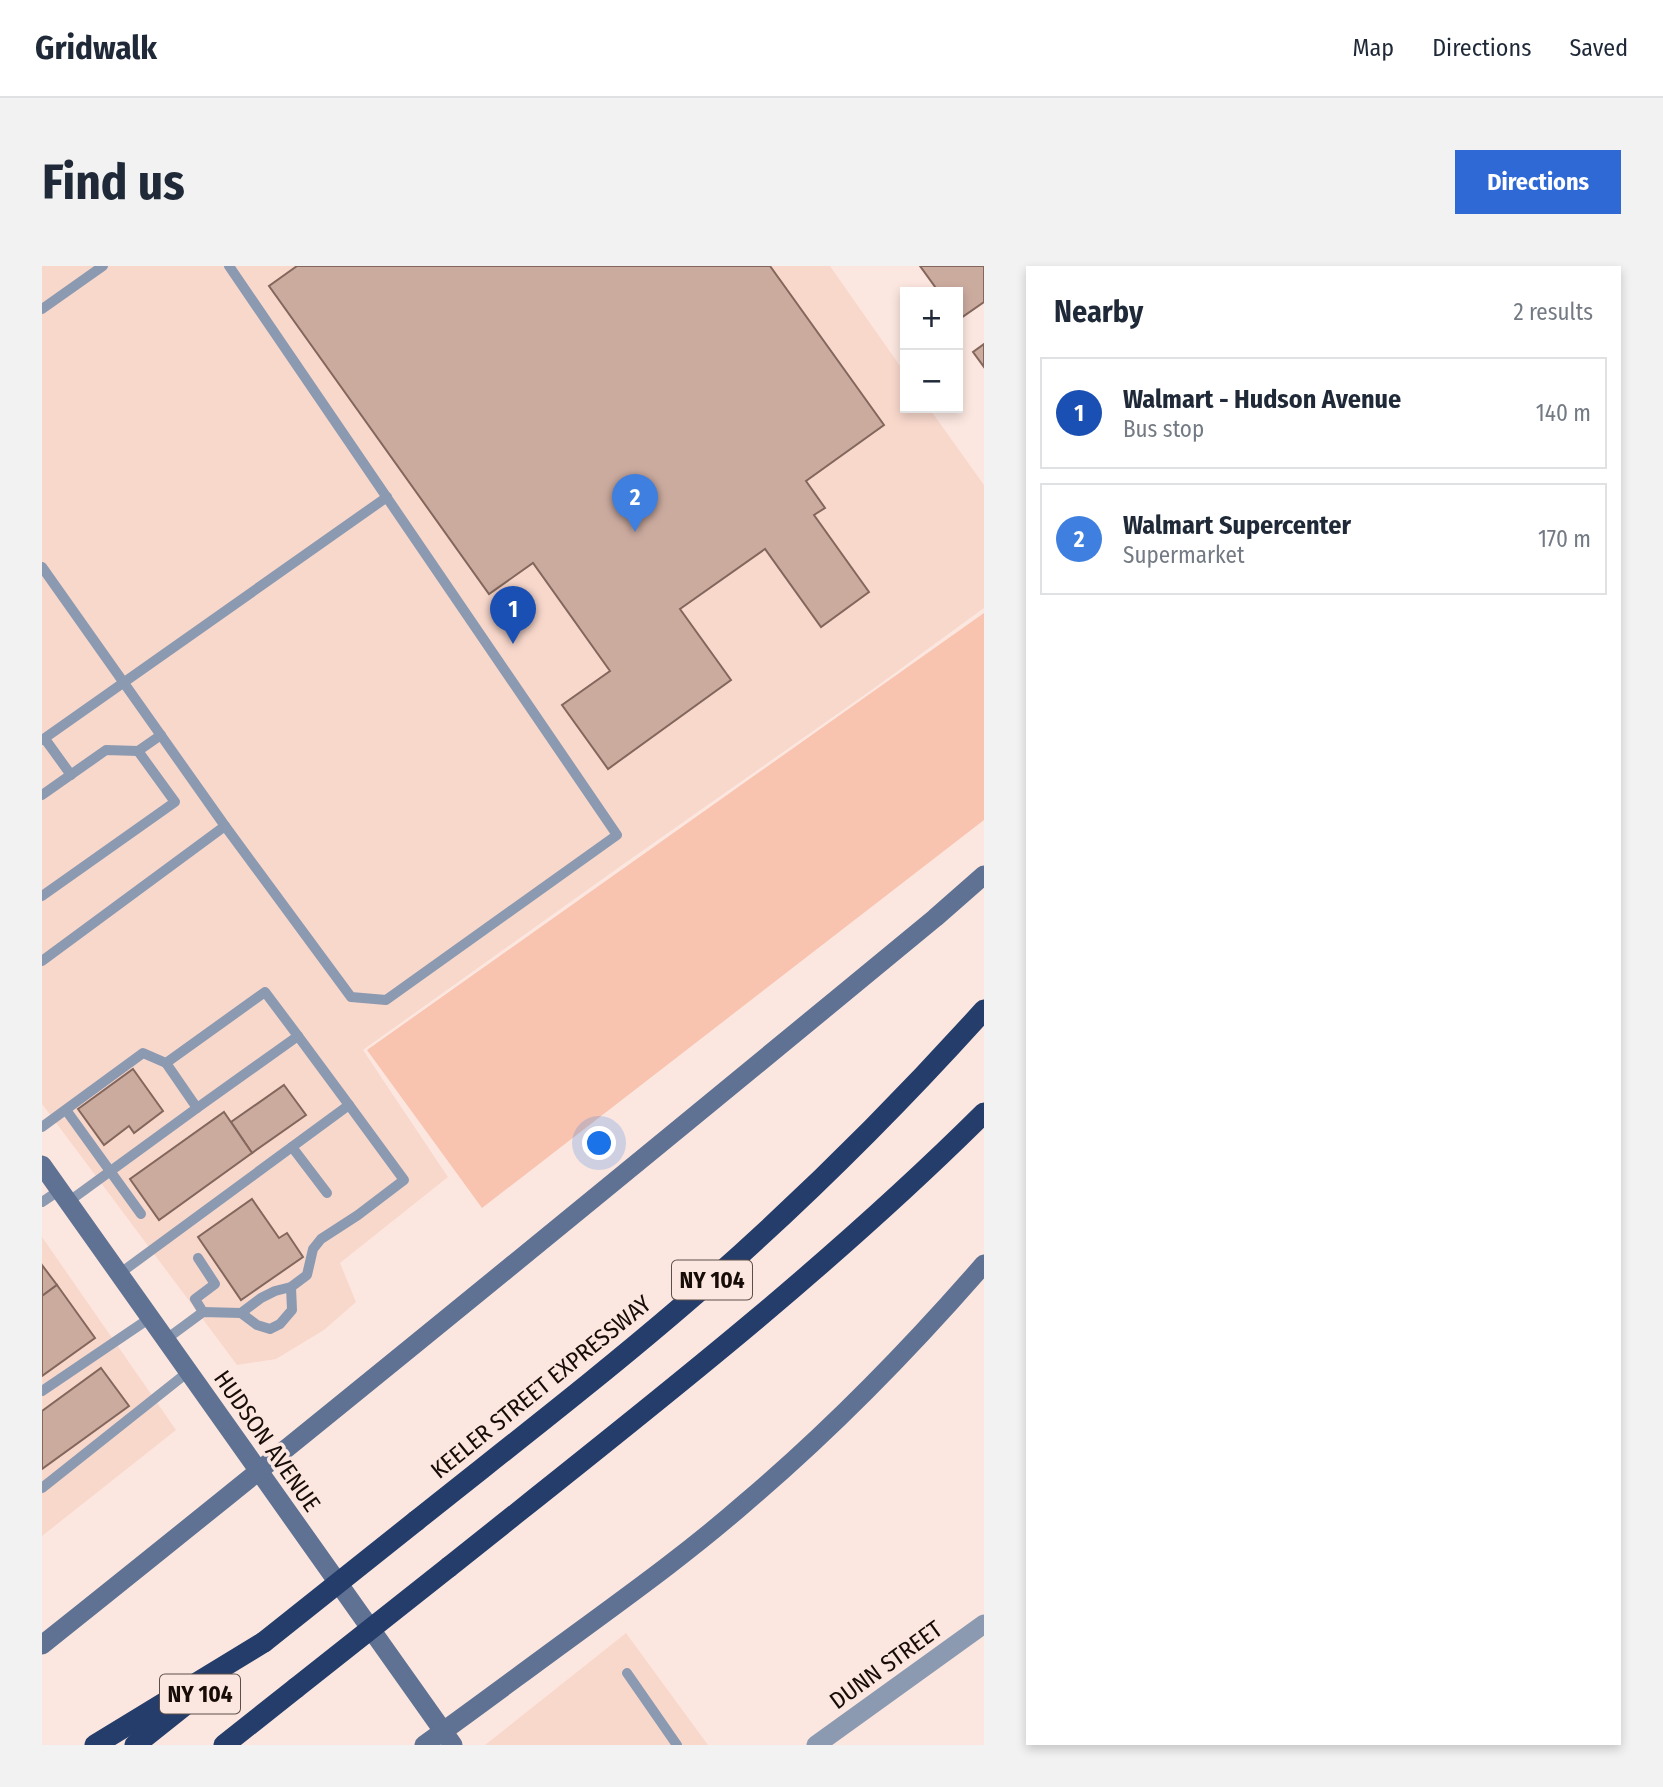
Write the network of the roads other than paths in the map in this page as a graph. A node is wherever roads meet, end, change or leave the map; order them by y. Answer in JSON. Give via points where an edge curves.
{"nodes":[{"id":1,"x":103,"y":266,"type":"edge"},
{"id":2,"x":229,"y":266,"type":"edge"},
{"id":3,"x":42,"y":309,"type":"edge"},
{"id":4,"x":387,"y":496,"type":"junction"},
{"id":5,"x":42,"y":567,"type":"edge"},
{"id":6,"x":124,"y":682,"type":"junction"},
{"id":7,"x":161,"y":735,"type":"junction"},
{"id":8,"x":43,"y":739,"type":"edge"},
{"id":9,"x":138,"y":751,"type":"junction"},
{"id":10,"x":71,"y":775,"type":"junction"},
{"id":11,"x":42,"y":795,"type":"edge"},
{"id":12,"x":225,"y":826,"type":"junction"},
{"id":13,"x":984,"y":875,"type":"edge"},
{"id":14,"x":42,"y":896,"type":"edge"},
{"id":15,"x":42,"y":961,"type":"edge"},
{"id":16,"x":984,"y":1010,"type":"edge"},
{"id":17,"x":298,"y":1036,"type":"junction"},
{"id":18,"x":166,"y":1063,"type":"junction"},
{"id":19,"x":349,"y":1105,"type":"junction"},
{"id":20,"x":197,"y":1108,"type":"junction"},
{"id":21,"x":66,"y":1110,"type":"junction"},
{"id":22,"x":984,"y":1113,"type":"edge"},
{"id":23,"x":42,"y":1127,"type":"edge"},
{"id":24,"x":292,"y":1147,"type":"junction"},
{"id":25,"x":42,"y":1165,"type":"edge"},
{"id":26,"x":110,"y":1171,"type":"junction"},
{"id":27,"x":327,"y":1193,"type":"dead end"},
{"id":28,"x":64,"y":1196,"type":"junction"},
{"id":29,"x":42,"y":1202,"type":"edge"},
{"id":30,"x":141,"y":1214,"type":"dead end"},
{"id":31,"x":198,"y":1258,"type":"dead end"},
{"id":32,"x":984,"y":1264,"type":"edge"},
{"id":33,"x":119,"y":1274,"type":"junction"},
{"id":34,"x":291,"y":1287,"type":"junction"},
{"id":35,"x":204,"y":1312,"type":"junction"},
{"id":36,"x":241,"y":1313,"type":"junction"},
{"id":37,"x":150,"y":1318,"type":"junction"},
{"id":38,"x":165,"y":1340,"type":"junction"},
{"id":39,"x":188,"y":1372,"type":"junction"},
{"id":40,"x":42,"y":1391,"type":"edge"},
{"id":41,"x":259,"y":1472,"type":"junction"},
{"id":42,"x":42,"y":1488,"type":"edge"},
{"id":43,"x":984,"y":1624,"type":"edge"},
{"id":44,"x":264,"y":1642,"type":"junction"},
{"id":45,"x":42,"y":1645,"type":"edge"},
{"id":46,"x":627,"y":1673,"type":"dead end"},
{"id":47,"x":296,"y":1688,"type":"junction"},
{"id":48,"x":448,"y":1738,"type":"edge"},
{"id":49,"x":95,"y":1745,"type":"edge"},
{"id":50,"x":135,"y":1745,"type":"edge"},
{"id":51,"x":224,"y":1745,"type":"edge"},
{"id":52,"x":237,"y":1745,"type":"edge"},
{"id":53,"x":424,"y":1745,"type":"edge"},
{"id":54,"x":677,"y":1745,"type":"edge"},
{"id":55,"x":816,"y":1745,"type":"edge"}],
"edges":[{"from":1,"to":3,"type":"lane"},
{"from":2,"to":4,"type":"lane"},
{"from":4,"to":6,"type":"lane"},
{"from":4,"to":12,"type":"lane","via":[[617,835],[386,1000],[351,997]]},
{"from":5,"to":6,"type":"lane"},
{"from":6,"to":7,"type":"lane"},
{"from":6,"to":8,"type":"lane"},
{"from":7,"to":9,"type":"lane"},
{"from":7,"to":12,"type":"lane"},
{"from":8,"to":10,"type":"lane"},
{"from":9,"to":10,"type":"lane","via":[[106,750]]},
{"from":9,"to":14,"type":"lane","via":[[175,802]]},
{"from":10,"to":11,"type":"lane"},
{"from":12,"to":15,"type":"lane"},
{"from":13,"to":41,"type":"main road"},
{"from":16,"to":44,"type":"highway","name":"KEELER STREET EXPRESSWAY","number":"NY 104","bridge":true,"via":[[855,1146],[737,1258],[631,1349]]},
{"from":17,"to":18,"type":"lane","via":[[265,992]]},
{"from":17,"to":19,"type":"lane"},
{"from":17,"to":20,"type":"lane"},
{"from":18,"to":20,"type":"lane"},
{"from":18,"to":21,"type":"lane","via":[[143,1053]]},
{"from":19,"to":24,"type":"lane"},
{"from":19,"to":34,"type":"lane","via":[[404,1180],[321,1240],[313,1249],[307,1275]]},
{"from":20,"to":26,"type":"lane"},
{"from":21,"to":23,"type":"lane"},
{"from":21,"to":26,"type":"lane"},
{"from":22,"to":47,"type":"highway","number":"NY 104","bridge":true,"via":[[890,1203],[716,1353]]},
{"from":24,"to":27,"type":"lane"},
{"from":24,"to":33,"type":"lane"},
{"from":25,"to":28,"type":"main road","name":"HUDSON AVENUE"},
{"from":26,"to":28,"type":"lane"},
{"from":26,"to":30,"type":"lane"},
{"from":28,"to":29,"type":"lane"},
{"from":28,"to":33,"type":"main road","name":"HUDSON AVENUE"},
{"from":31,"to":35,"type":"lane","via":[[215,1284],[195,1299]]},
{"from":32,"to":48,"type":"main road","via":[[872,1386],[752,1497]]},
{"from":33,"to":37,"type":"main road","name":"HUDSON AVENUE"},
{"from":34,"to":36,"type":"lane","via":[[261,1298]]},
{"from":34,"to":36,"type":"lane","via":[[292,1310],[280,1324],[270,1329]]},
{"from":35,"to":36,"type":"lane"},
{"from":35,"to":38,"type":"lane"},
{"from":37,"to":38,"type":"main road","name":"HUDSON AVENUE"},
{"from":37,"to":40,"type":"lane"},
{"from":38,"to":39,"type":"main road","name":"HUDSON AVENUE"},
{"from":39,"to":41,"type":"main road","name":"HUDSON AVENUE"},
{"from":39,"to":42,"type":"lane"},
{"from":41,"to":45,"type":"main road"},
{"from":41,"to":48,"type":"main road","name":"HUDSON AVENUE"},
{"from":43,"to":55,"type":"street","name":"DUNN STREET"},
{"from":44,"to":49,"type":"highway"},
{"from":44,"to":50,"type":"highway","name":"KEELER STREET EXPRESSWAY","number":"NY 104"},
{"from":46,"to":54,"type":"lane"},
{"from":47,"to":51,"type":"highway","number":"NY 104"},
{"from":47,"to":52,"type":"highway"},
{"from":48,"to":53,"type":"main road"}]}
